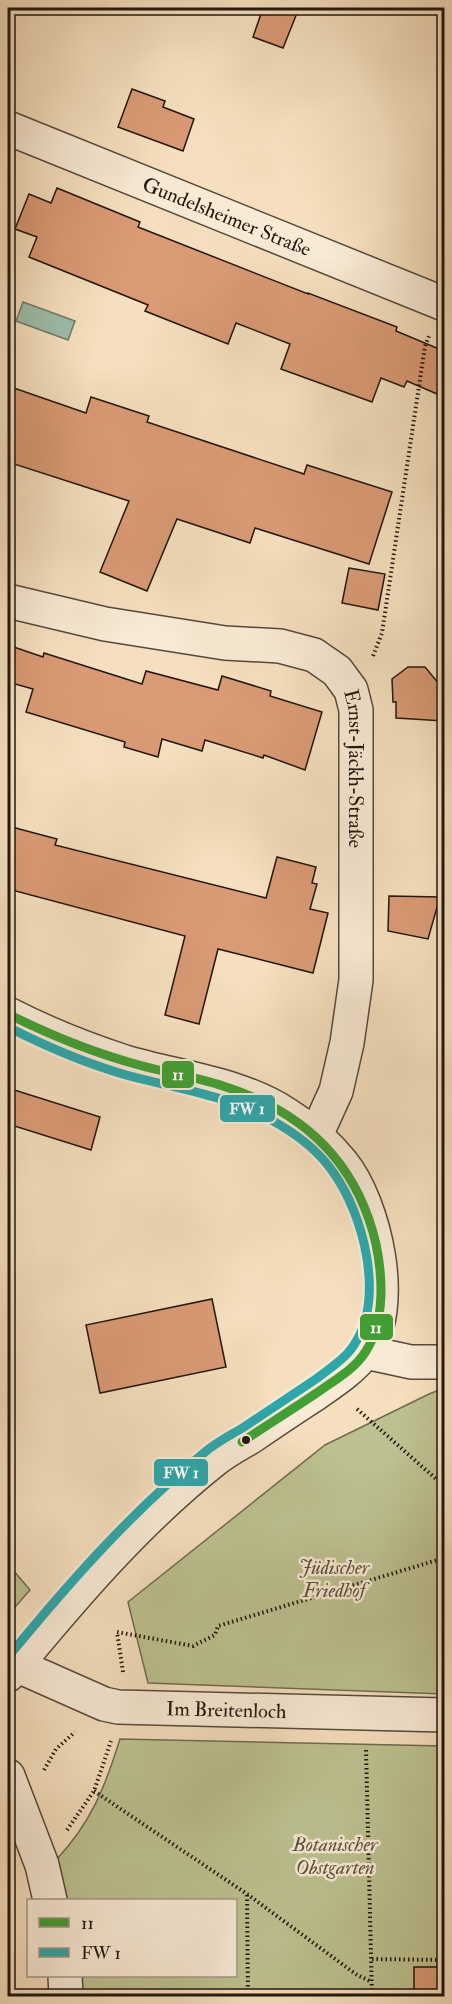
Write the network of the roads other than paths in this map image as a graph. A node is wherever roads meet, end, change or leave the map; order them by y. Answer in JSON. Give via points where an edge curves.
{"nodes":[{"id":1,"x":8,"y":128,"type":"edge"},
{"id":2,"x":444,"y":304,"type":"edge"},
{"id":3,"x":8,"y":601,"type":"edge"},
{"id":4,"x":8,"y":1014,"type":"edge"},
{"id":5,"x":316,"y":1135,"type":"junction"},
{"id":6,"x":365,"y":1352,"type":"junction"},
{"id":7,"x":444,"y":1362,"type":"edge"},
{"id":8,"x":12,"y":1670,"type":"edge"},
{"id":9,"x":444,"y":1715,"type":"edge"},
{"id":10,"x":8,"y":1776,"type":"edge"},
{"id":11,"x":50,"y":1899,"type":"edge"},
{"id":12,"x":65,"y":1977,"type":"edge"},
{"id":13,"x":66,"y":1996,"type":"edge"}],
"edges":[{"from":1,"to":2,"type":"street","name":"Gundelsheimer Straße"},
{"from":3,"to":5,"type":"street","name":"Ernst-Jäckh-Straße","via":[[105,624],[225,643],[280,646],[314,655],[337,671],[351,690],[356,710],[356,980],[336,1091]]},
{"from":4,"to":5,"type":"street","via":[[126,1062],[234,1089],[284,1113]]},
{"from":5,"to":6,"type":"street","via":[[343,1164],[364,1204],[375,1238],[381,1305]]},
{"from":6,"to":7,"type":"street","via":[[411,1362]]},
{"from":6,"to":8,"type":"street","via":[[328,1385],[214,1460],[147,1520],[84,1584]]},
{"from":8,"to":9,"type":"street","name":"Im Breitenloch","via":[[111,1706]]},
{"from":10,"to":11,"type":"street","via":[[42,1865]]},
{"from":12,"to":13,"type":"street"}]}
